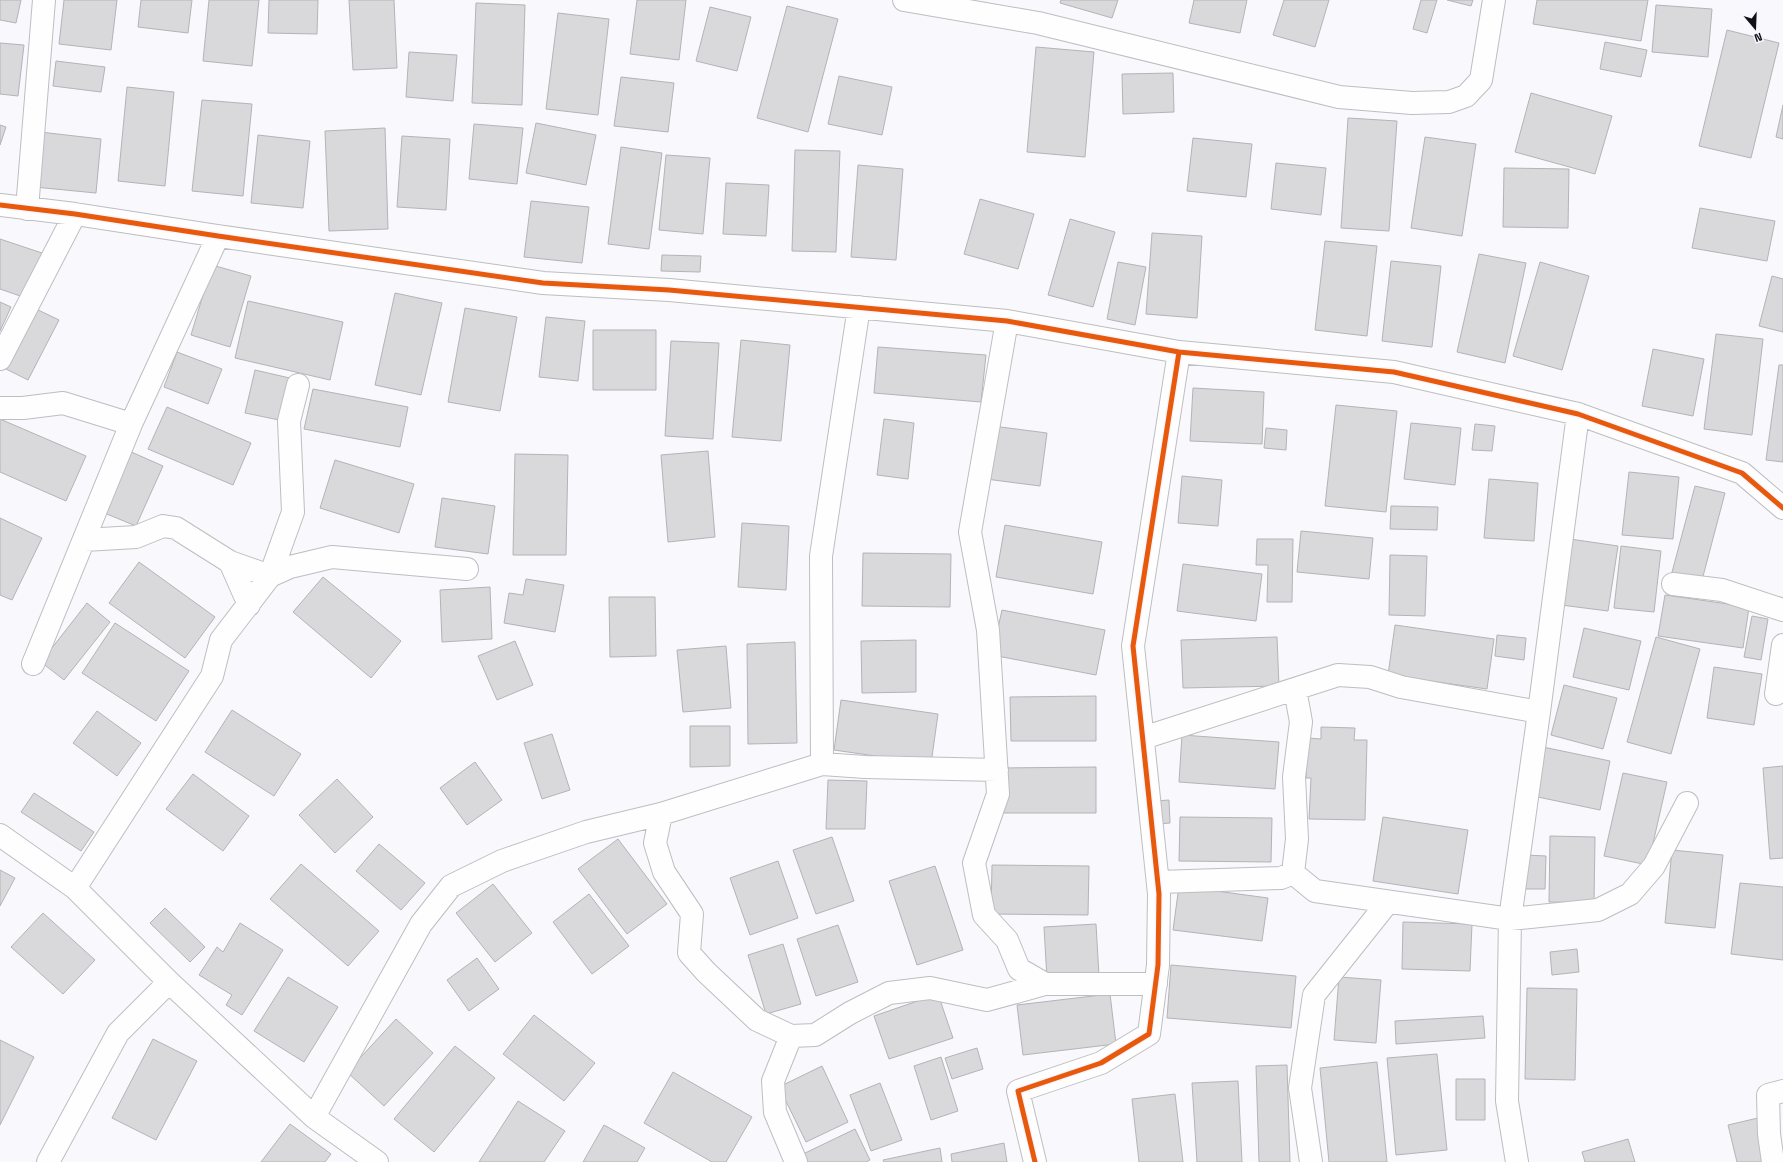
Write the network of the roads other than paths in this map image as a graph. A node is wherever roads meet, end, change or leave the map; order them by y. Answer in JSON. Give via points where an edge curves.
{"nodes":[{"id":1,"x":44,"y":0,"type":"edge"},
{"id":2,"x":904,"y":0,"type":"edge"},
{"id":3,"x":1494,"y":0,"type":"edge"},
{"id":4,"x":0,"y":205,"type":"edge"},
{"id":5,"x":28,"y":209,"type":"junction"},
{"id":6,"x":75,"y":214,"type":"junction"},
{"id":7,"x":218,"y":236,"type":"junction"},
{"id":8,"x":858,"y":307,"type":"junction"},
{"id":9,"x":1007,"y":321,"type":"junction"},
{"id":10,"x":1179,"y":352,"type":"junction"},
{"id":11,"x":0,"y":359,"type":"edge"},
{"id":12,"x":298,"y":384,"type":"dead end"},
{"id":13,"x":0,"y":408,"type":"edge"},
{"id":14,"x":1578,"y":414,"type":"junction"},
{"id":15,"x":132,"y":424,"type":"junction"},
{"id":16,"x":1783,"y":508,"type":"edge"},
{"id":17,"x":84,"y":540,"type":"junction"},
{"id":18,"x":230,"y":562,"type":"junction"},
{"id":19,"x":467,"y":569,"type":"dead end"},
{"id":20,"x":270,"y":576,"type":"junction"},
{"id":21,"x":1673,"y":584,"type":"dead end"},
{"id":22,"x":248,"y":605,"type":"junction"},
{"id":23,"x":1783,"y":610,"type":"edge"},
{"id":24,"x":1783,"y":646,"type":"edge"},
{"id":25,"x":33,"y":664,"type":"dead end"},
{"id":26,"x":1295,"y":690,"type":"junction"},
{"id":27,"x":1776,"y":694,"type":"dead end"},
{"id":28,"x":1539,"y":712,"type":"junction"},
{"id":29,"x":1143,"y":738,"type":"junction"},
{"id":30,"x":822,"y":764,"type":"junction"},
{"id":31,"x":997,"y":770,"type":"junction"},
{"id":32,"x":1687,"y":803,"type":"dead end"},
{"id":33,"x":661,"y":814,"type":"junction"},
{"id":34,"x":0,"y":835,"type":"edge"},
{"id":35,"x":1293,"y":873,"type":"junction"},
{"id":36,"x":1159,"y":882,"type":"junction"},
{"id":37,"x":75,"y":888,"type":"junction"},
{"id":38,"x":1388,"y":902,"type":"junction"},
{"id":39,"x":1510,"y":919,"type":"junction"},
{"id":40,"x":169,"y":982,"type":"junction"},
{"id":41,"x":1045,"y":984,"type":"junction"},
{"id":42,"x":1156,"y":984,"type":"junction"},
{"id":43,"x":791,"y":1036,"type":"junction"},
{"id":44,"x":1783,"y":1090,"type":"edge"},
{"id":45,"x":314,"y":1117,"type":"junction"},
{"id":46,"x":48,"y":1162,"type":"edge"},
{"id":47,"x":377,"y":1162,"type":"edge"},
{"id":48,"x":796,"y":1162,"type":"edge"},
{"id":49,"x":1036,"y":1162,"type":"edge"},
{"id":50,"x":1311,"y":1162,"type":"edge"},
{"id":51,"x":1517,"y":1162,"type":"edge"},
{"id":52,"x":1773,"y":1162,"type":"edge"}],
"edges":[{"from":1,"to":5,"type":"street"},
{"from":2,"to":3,"type":"street","via":[[1038,23],[1339,97],[1412,103],[1448,102],[1466,96],[1481,80]]},
{"from":4,"to":5,"type":"street"},
{"from":5,"to":6,"type":"street"},
{"from":6,"to":7,"type":"street"},
{"from":6,"to":11,"type":"street"},
{"from":7,"to":8,"type":"street","via":[[543,283],[669,290]]},
{"from":7,"to":15,"type":"street"},
{"from":8,"to":9,"type":"street"},
{"from":8,"to":30,"type":"street","via":[[821,556]]},
{"from":9,"to":10,"type":"street"},
{"from":9,"to":31,"type":"street","via":[[970,532],[988,630]]},
{"from":10,"to":14,"type":"street","via":[[1394,372]]},
{"from":10,"to":29,"type":"street","via":[[1134,646]]},
{"from":12,"to":20,"type":"street","via":[[289,421],[293,512]]},
{"from":13,"to":15,"type":"street","via":[[63,403]]},
{"from":14,"to":16,"type":"street","via":[[1742,473]]},
{"from":14,"to":28,"type":"street"},
{"from":15,"to":17,"type":"street"},
{"from":17,"to":18,"type":"street","via":[[136,537],[163,526],[176,528]]},
{"from":17,"to":25,"type":"street"},
{"from":18,"to":20,"type":"street"},
{"from":18,"to":22,"type":"street"},
{"from":19,"to":20,"type":"street","via":[[332,557],[290,567]]},
{"from":20,"to":22,"type":"street"},
{"from":21,"to":23,"type":"street","via":[[1722,590]]},
{"from":22,"to":37,"type":"street","via":[[221,640],[212,676]]},
{"from":24,"to":27,"type":"street"},
{"from":26,"to":28,"type":"street","via":[[1338,675],[1370,677],[1401,687]]},
{"from":26,"to":29,"type":"street"},
{"from":26,"to":35,"type":"street","via":[[1301,722],[1294,777],[1297,838]]},
{"from":28,"to":39,"type":"street"},
{"from":29,"to":36,"type":"street"},
{"from":30,"to":31,"type":"street"},
{"from":30,"to":33,"type":"street"},
{"from":31,"to":41,"type":"street","via":[[998,794],[974,863],[984,916],[1007,940],[1019,969]]},
{"from":32,"to":39,"type":"street","via":[[1654,866],[1630,894],[1598,910]]},
{"from":33,"to":43,"type":"street","via":[[655,843],[664,872],[692,914],[689,953],[757,1020]]},
{"from":33,"to":45,"type":"street","via":[[586,832],[547,845],[502,861],[451,886],[420,924]]},
{"from":34,"to":37,"type":"street"},
{"from":35,"to":36,"type":"street","via":[[1281,878]]},
{"from":35,"to":38,"type":"street","via":[[1315,891]]},
{"from":36,"to":42,"type":"street"},
{"from":37,"to":40,"type":"street"},
{"from":38,"to":39,"type":"street"},
{"from":38,"to":50,"type":"street","via":[[1314,995],[1300,1088]]},
{"from":39,"to":51,"type":"street","via":[[1507,1101]]},
{"from":40,"to":45,"type":"street"},
{"from":40,"to":46,"type":"street","via":[[118,1033]]},
{"from":41,"to":42,"type":"street"},
{"from":41,"to":43,"type":"street","via":[[987,1000],[930,988],[889,993],[815,1035]]},
{"from":42,"to":49,"type":"street","via":[[1149,1034],[1101,1062],[1018,1091]]},
{"from":43,"to":48,"type":"street","via":[[773,1082],[775,1112]]},
{"from":44,"to":52,"type":"street","via":[[1768,1095]]},
{"from":45,"to":47,"type":"street"}]}
